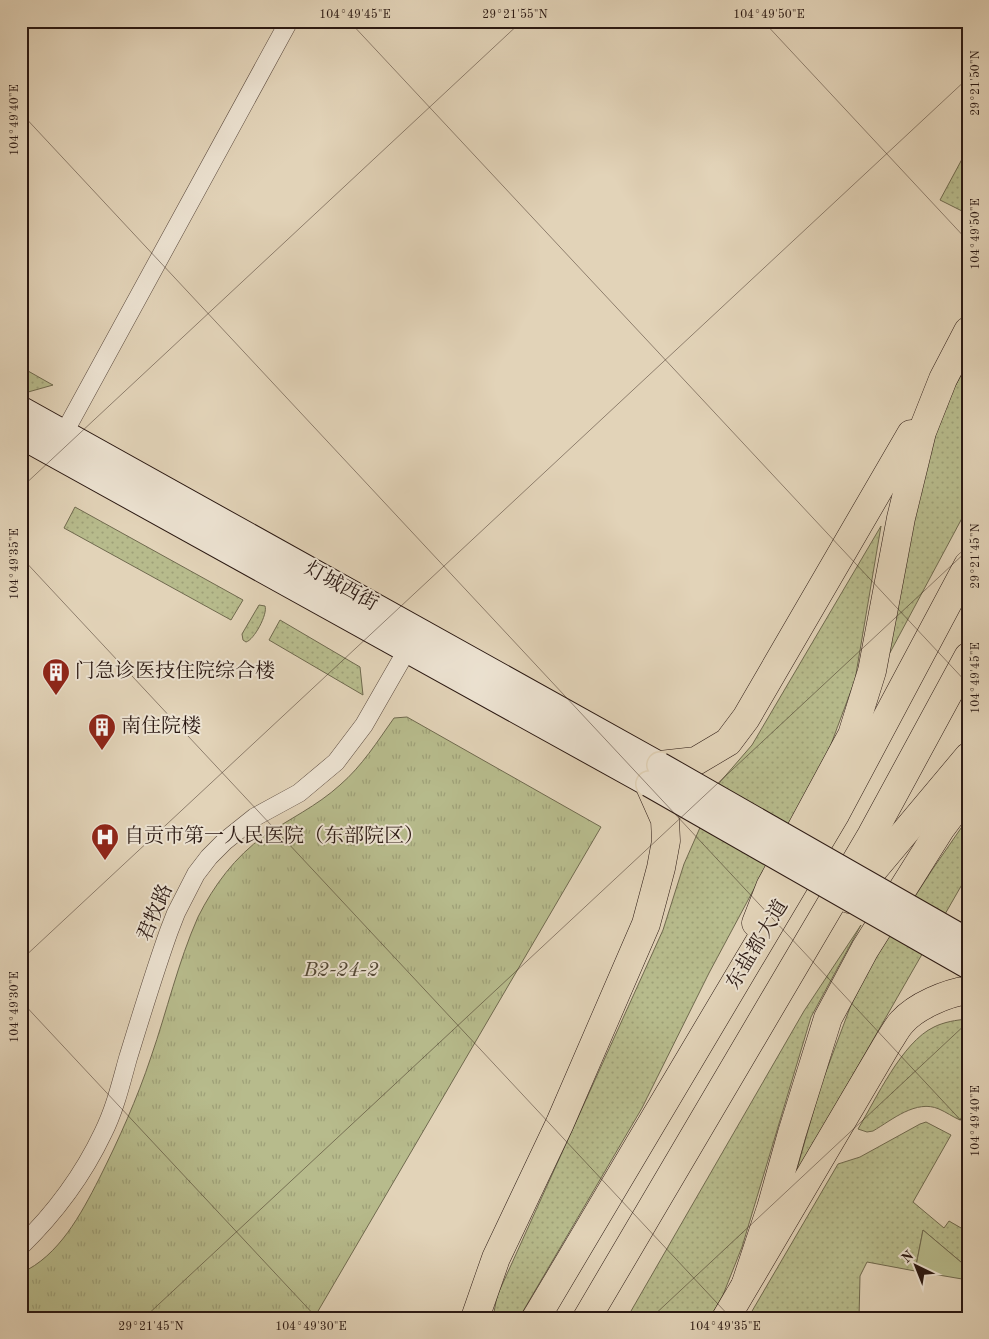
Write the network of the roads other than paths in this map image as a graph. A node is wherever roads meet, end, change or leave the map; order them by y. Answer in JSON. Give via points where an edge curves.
{"nodes":[{"id":1,"x":289,"y":21,"type":"edge"},
{"id":2,"x":968,"y":331,"type":"edge"},
{"id":3,"x":943,"y":378,"type":"junction"},
{"id":4,"x":21,"y":409,"type":"edge"},
{"id":5,"x":64,"y":432,"type":"junction"},
{"id":6,"x":21,"y":436,"type":"edge"},
{"id":7,"x":968,"y":565,"type":"edge"},
{"id":8,"x":407,"y":650,"type":"junction"},
{"id":9,"x":968,"y":657,"type":"edge"},
{"id":10,"x":968,"y":757,"type":"edge"},
{"id":11,"x":655,"y":775,"type":"junction"},
{"id":12,"x":968,"y":792,"type":"edge"},
{"id":13,"x":968,"y":941,"type":"edge"},
{"id":14,"x":798,"y":960,"type":"junction"},
{"id":15,"x":968,"y":966,"type":"edge"},
{"id":16,"x":968,"y":990,"type":"edge"},
{"id":17,"x":726,"y":998,"type":"junction"},
{"id":18,"x":21,"y":1246,"type":"edge"},
{"id":19,"x":746,"y":1283,"type":"junction"},
{"id":20,"x":475,"y":1318,"type":"edge"},
{"id":21,"x":536,"y":1318,"type":"edge"},
{"id":22,"x":588,"y":1318,"type":"edge"},
{"id":23,"x":726,"y":1318,"type":"edge"}],
"edges":[{"from":1,"to":5,"type":"street"},
{"from":2,"to":3,"type":"highway"},
{"from":3,"to":11,"type":"highway","via":[[746,718],[728,742],[696,761]]},
{"from":3,"to":17,"type":"highway","via":[[910,473],[872,671],[852,735],[770,887]]},
{"from":4,"to":5,"type":"street","name":"灯城西街"},
{"from":5,"to":11,"type":"street","name":"灯城西街"},
{"from":6,"to":8,"type":"street","name":"灯城西街"},
{"from":7,"to":17,"type":"highway","name":"东盐都大道","via":[[836,813]]},
{"from":8,"to":11,"type":"street","name":"灯城西街"},
{"from":8,"to":18,"type":"street","name":"君牧路","via":[[364,725],[336,762],[298,793],[237,830],[196,874],[168,931],[104,1132],[62,1200]]},
{"from":9,"to":14,"type":"highway","name":"东盐都大道","via":[[872,834]]},
{"from":10,"to":14,"type":"highway"},
{"from":11,"to":13,"type":"street","bridge":true},
{"from":11,"to":15,"type":"street","bridge":true},
{"from":11,"to":20,"type":"highway","via":[[666,841],[646,924],[560,1122],[496,1258]]},
{"from":12,"to":19,"type":"highway","via":[[941,828],[865,949],[828,1018]]},
{"from":14,"to":22,"type":"highway","name":"东盐都大道"},
{"from":16,"to":19,"type":"highway","via":[[953,992],[918,1009],[903,1021]]},
{"from":17,"to":21,"type":"highway","name":"东盐都大道"},
{"from":19,"to":23,"type":"highway"}]}
